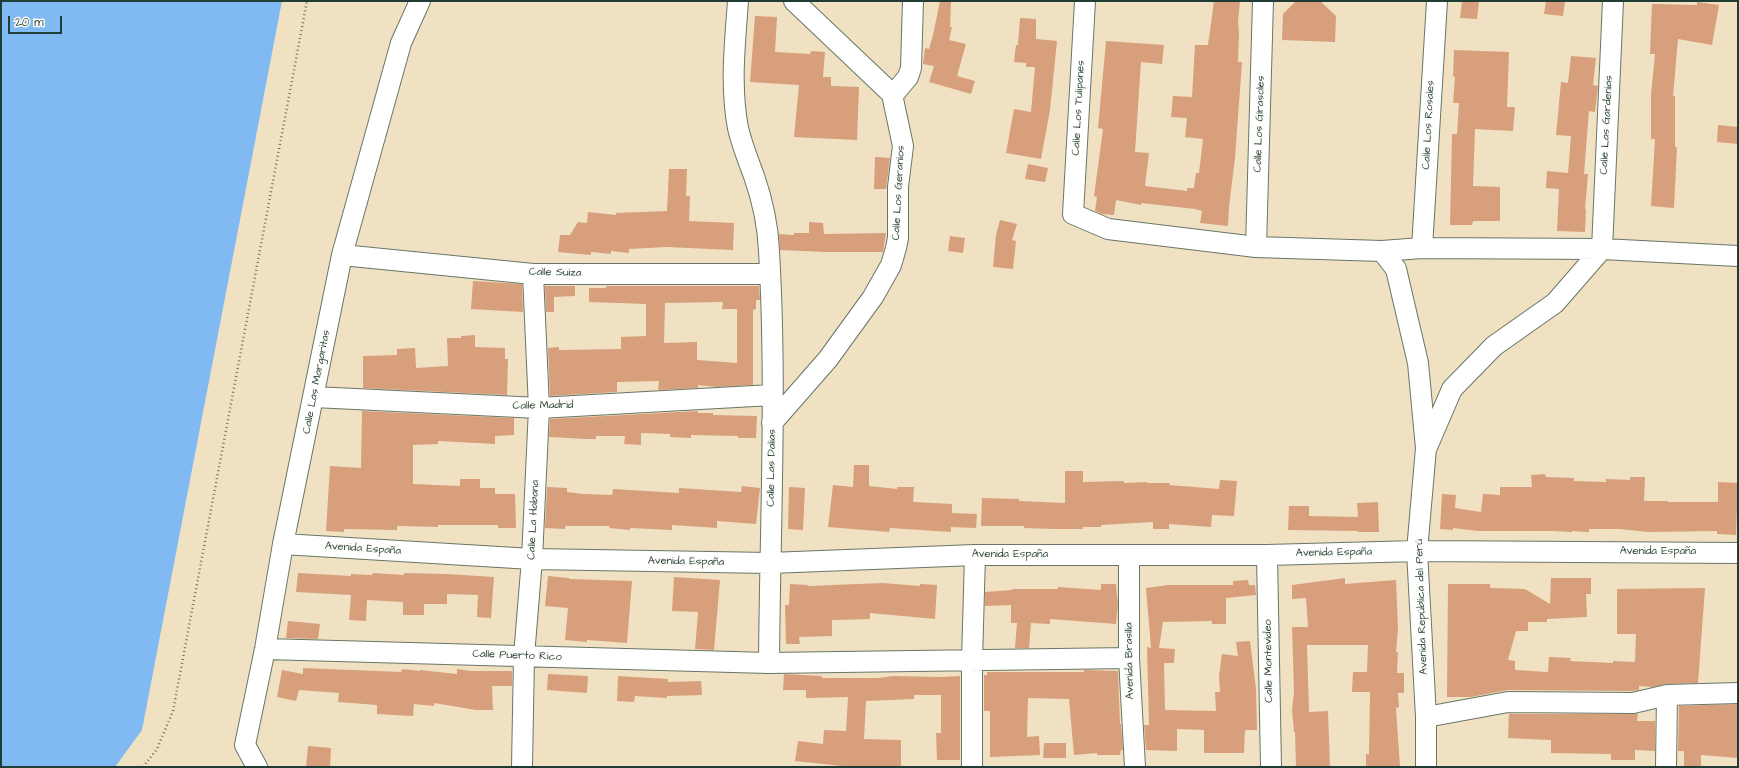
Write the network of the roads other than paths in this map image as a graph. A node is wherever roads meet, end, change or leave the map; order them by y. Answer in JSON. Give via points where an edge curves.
{"nodes":[{"id":1,"x":420,"y":1,"type":"edge"},
{"id":2,"x":738,"y":1,"type":"edge"},
{"id":3,"x":794,"y":1,"type":"edge"},
{"id":4,"x":913,"y":1,"type":"edge"},
{"id":5,"x":1085,"y":1,"type":"edge"},
{"id":6,"x":1263,"y":1,"type":"edge"},
{"id":7,"x":1437,"y":1,"type":"edge"},
{"id":8,"x":1613,"y":1,"type":"edge"},
{"id":9,"x":893,"y":95,"type":"junction"},
{"id":10,"x":1256,"y":247,"type":"junction"},
{"id":11,"x":1422,"y":248,"type":"junction"},
{"id":12,"x":1602,"y":249,"type":"junction"},
{"id":13,"x":1382,"y":251,"type":"junction"},
{"id":14,"x":342,"y":255,"type":"junction"},
{"id":15,"x":1738,"y":256,"type":"edge"},
{"id":16,"x":533,"y":274,"type":"junction"},
{"id":17,"x":770,"y":274,"type":"junction"},
{"id":18,"x":772,"y":395,"type":"junction"},
{"id":19,"x":314,"y":397,"type":"junction"},
{"id":20,"x":539,"y":408,"type":"junction"},
{"id":21,"x":772,"y":423,"type":"junction"},
{"id":22,"x":1426,"y":448,"type":"junction"},
{"id":23,"x":283,"y":544,"type":"junction"},
{"id":24,"x":1418,"y":551,"type":"junction"},
{"id":25,"x":1738,"y":553,"type":"edge"},
{"id":26,"x":975,"y":555,"type":"junction"},
{"id":27,"x":1129,"y":555,"type":"junction"},
{"id":28,"x":1267,"y":555,"type":"junction"},
{"id":29,"x":532,"y":559,"type":"junction"},
{"id":30,"x":770,"y":563,"type":"junction"},
{"id":31,"x":265,"y":649,"type":"junction"},
{"id":32,"x":524,"y":656,"type":"junction"},
{"id":33,"x":1129,"y":658,"type":"junction"},
{"id":34,"x":972,"y":661,"type":"junction"},
{"id":35,"x":770,"y":663,"type":"junction"},
{"id":36,"x":1738,"y":693,"type":"edge"},
{"id":37,"x":1667,"y":695,"type":"junction"},
{"id":38,"x":1426,"y":718,"type":"junction"},
{"id":39,"x":257,"y":767,"type":"edge"},
{"id":40,"x":522,"y":767,"type":"edge"},
{"id":41,"x":972,"y":767,"type":"edge"},
{"id":42,"x":1135,"y":767,"type":"edge"},
{"id":43,"x":1271,"y":767,"type":"edge"},
{"id":44,"x":1426,"y":767,"type":"edge"},
{"id":45,"x":1666,"y":767,"type":"edge"}],
"edges":[{"from":1,"to":14,"type":"street","name":"Calle Las Margaritas","via":[[401,43]]},
{"from":2,"to":17,"type":"street","name":"Calle Las Dalias","via":[[735,107],[744,149],[762,203]]},
{"from":3,"to":9,"type":"street"},
{"from":4,"to":9,"type":"street","via":[[911,68],[908,77]]},
{"from":5,"to":10,"type":"street","name":"Calle Los Tulipanes","via":[[1073,214],[1108,229]]},
{"from":6,"to":10,"type":"street","name":"Calle Los Girasoles"},
{"from":7,"to":11,"type":"street","name":"Calle Los Rosales"},
{"from":8,"to":12,"type":"street","name":"Calle Las Gardenias"},
{"from":9,"to":21,"type":"street","name":"Calle Los Geranios","via":[[903,146],[898,187],[898,238],[891,265],[873,297],[828,359]]},
{"from":10,"to":13,"type":"street"},
{"from":11,"to":12,"type":"street"},
{"from":11,"to":13,"type":"street"},
{"from":12,"to":15,"type":"street"},
{"from":12,"to":22,"type":"street","via":[[1555,303],[1494,346],[1452,389]]},
{"from":13,"to":22,"type":"street","via":[[1396,269],[1418,363]]},
{"from":14,"to":16,"type":"street","name":"Calle Suiza"},
{"from":14,"to":19,"type":"street","name":"Calle Las Margaritas"},
{"from":16,"to":17,"type":"street","name":"Calle Suiza"},
{"from":16,"to":20,"type":"street","name":"Calle La Habana"},
{"from":17,"to":18,"type":"street","name":"Calle Las Dalias"},
{"from":18,"to":20,"type":"street","name":"Calle Madrid"},
{"from":18,"to":21,"type":"street","name":"Calle Las Dalias"},
{"from":19,"to":20,"type":"street","name":"Calle Madrid"},
{"from":19,"to":23,"type":"street","name":"Calle Las Margaritas"},
{"from":20,"to":29,"type":"street","name":"Calle La Habana"},
{"from":21,"to":30,"type":"street","name":"Calle Las Dalias"},
{"from":22,"to":24,"type":"street","name":"Avenida República del Perú"},
{"from":23,"to":29,"type":"street","name":"Avenida España"},
{"from":23,"to":31,"type":"street","name":"Calle Las Margaritas"},
{"from":24,"to":25,"type":"street","name":"Avenida España"},
{"from":24,"to":28,"type":"street","name":"Avenida España"},
{"from":24,"to":38,"type":"street","name":"Avenida República del Perú"},
{"from":26,"to":27,"type":"street","name":"Avenida España"},
{"from":26,"to":30,"type":"street","name":"Avenida España"},
{"from":26,"to":34,"type":"street"},
{"from":27,"to":28,"type":"street","name":"Avenida España"},
{"from":27,"to":33,"type":"street","name":"Avenida Brasilia"},
{"from":28,"to":43,"type":"street","name":"Calle Montevideo"},
{"from":29,"to":30,"type":"street","name":"Avenida España"},
{"from":29,"to":32,"type":"street","name":"Calle La Habana"},
{"from":30,"to":35,"type":"street","name":"Calle Las Dalias"},
{"from":31,"to":32,"type":"street","name":"Calle Puerto Rico"},
{"from":31,"to":39,"type":"street","name":"Calle Las Margaritas","via":[[245,745]]},
{"from":32,"to":35,"type":"street","name":"Calle Puerto Rico"},
{"from":32,"to":40,"type":"street","name":"Calle La Habana"},
{"from":33,"to":34,"type":"street","name":"Calle Puerto Rico"},
{"from":33,"to":42,"type":"street","name":"Avenida Brasilia"},
{"from":34,"to":35,"type":"street","name":"Calle Puerto Rico"},
{"from":34,"to":41,"type":"street"},
{"from":36,"to":37,"type":"street"},
{"from":37,"to":38,"type":"street","via":[[1633,703],[1508,702]]},
{"from":37,"to":45,"type":"street"},
{"from":38,"to":44,"type":"street","name":"Avenida República del Perú"}]}
